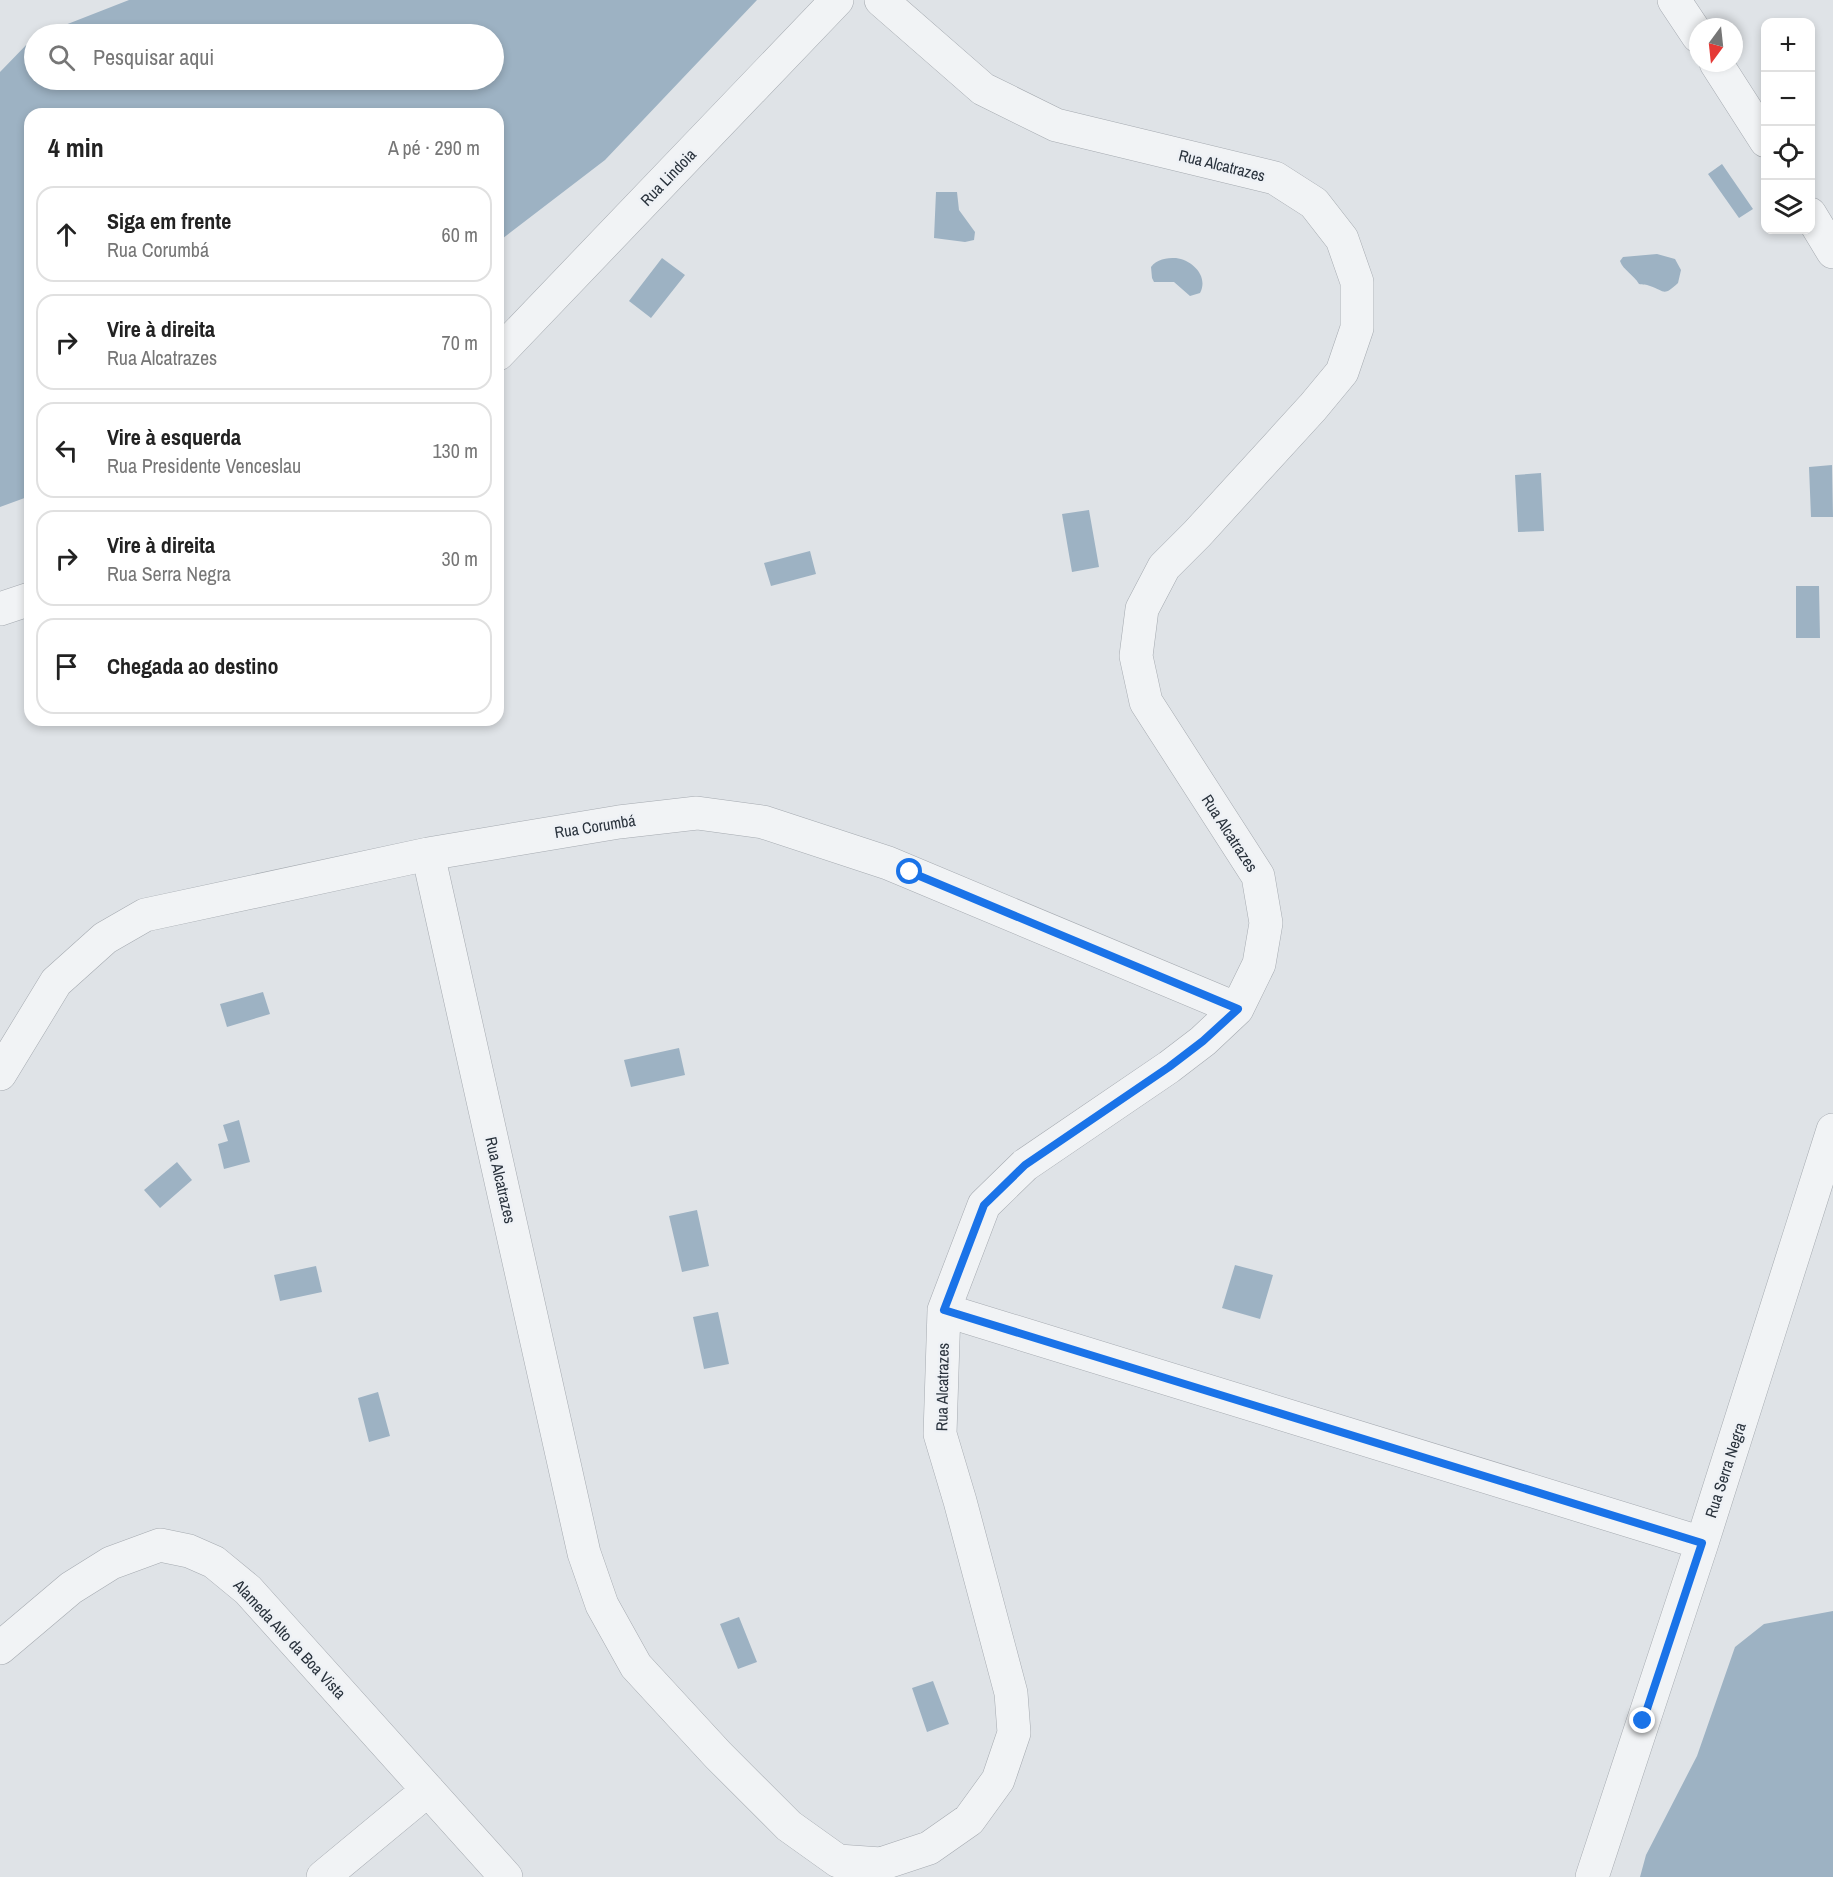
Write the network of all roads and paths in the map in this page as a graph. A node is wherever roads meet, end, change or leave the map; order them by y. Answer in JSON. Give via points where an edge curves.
{"nodes":[{"id":1,"x":837,"y":0,"type":"edge"},
{"id":2,"x":881,"y":0,"type":"edge"},
{"id":3,"x":1674,"y":0,"type":"edge"},
{"id":4,"x":1689,"y":22,"type":"edge"},
{"id":5,"x":1722,"y":72,"type":"edge"},
{"id":6,"x":1761,"y":133,"type":"edge"},
{"id":7,"x":1815,"y":222,"type":"edge"},
{"id":8,"x":1833,"y":252,"type":"edge"},
{"id":9,"x":504,"y":348,"type":"edge"},
{"id":10,"x":24,"y":601,"type":"edge"},
{"id":11,"x":0,"y":609,"type":"edge"},
{"id":12,"x":428,"y":854,"type":"junction"},
{"id":13,"x":1238,"y":1009,"type":"junction"},
{"id":14,"x":0,"y":1074,"type":"edge"},
{"id":15,"x":1833,"y":1130,"type":"edge"},
{"id":16,"x":944,"y":1310,"type":"junction"},
{"id":17,"x":1702,"y":1543,"type":"junction"},
{"id":18,"x":0,"y":1648,"type":"edge"},
{"id":19,"x":428,"y":1790,"type":"junction"},
{"id":20,"x":323,"y":1877,"type":"edge"},
{"id":21,"x":506,"y":1877,"type":"edge"},
{"id":22,"x":1592,"y":1877,"type":"edge"}],
"edges":[{"from":1,"to":9,"type":"street","name":"Rua Lindoia"},
{"from":2,"to":13,"type":"street","name":"Rua Alcatrazes","via":[[983,89],[1056,125],[1275,178],[1314,203],[1342,239],[1358,282],[1357,328],[1342,372],[1164,567],[1142,609],[1136,656],[1146,702],[1258,876],[1266,923],[1259,964]]},
{"from":3,"to":4,"type":"street"},
{"from":5,"to":6,"type":"street"},
{"from":7,"to":8,"type":"street"},
{"from":10,"to":11,"type":"street"},
{"from":12,"to":13,"type":"street","name":"Rua Corumbá","via":[[697,813],[763,822],[888,863]]},
{"from":12,"to":14,"type":"street","name":"Rua Corumbá","via":[[145,915],[105,938],[56,982]]},
{"from":12,"to":16,"type":"street","name":"Rua Alcatrazes","via":[[584,1553],[602,1605],[636,1666],[658,1690],[789,1826],[838,1861],[881,1864],[929,1848],[969,1820],[998,1780],[1014,1733],[1011,1693],[940,1434]]},
{"from":13,"to":16,"type":"street","name":"Rua Alcatrazes","via":[[1169,1067],[1025,1165],[984,1205]]},
{"from":15,"to":17,"type":"street","name":"Rua Serra Negra"},
{"from":16,"to":17,"type":"street"},
{"from":17,"to":22,"type":"street","name":"Rua Serra Negra"},
{"from":18,"to":19,"type":"street","name":"Alameda Alto da Boa Vista","via":[[71,1588],[111,1563],[160,1545],[189,1551],[214,1562],[248,1590]]},
{"from":19,"to":20,"type":"street"},
{"from":19,"to":21,"type":"street","name":"Alameda Alto da Boa Vista"}]}
